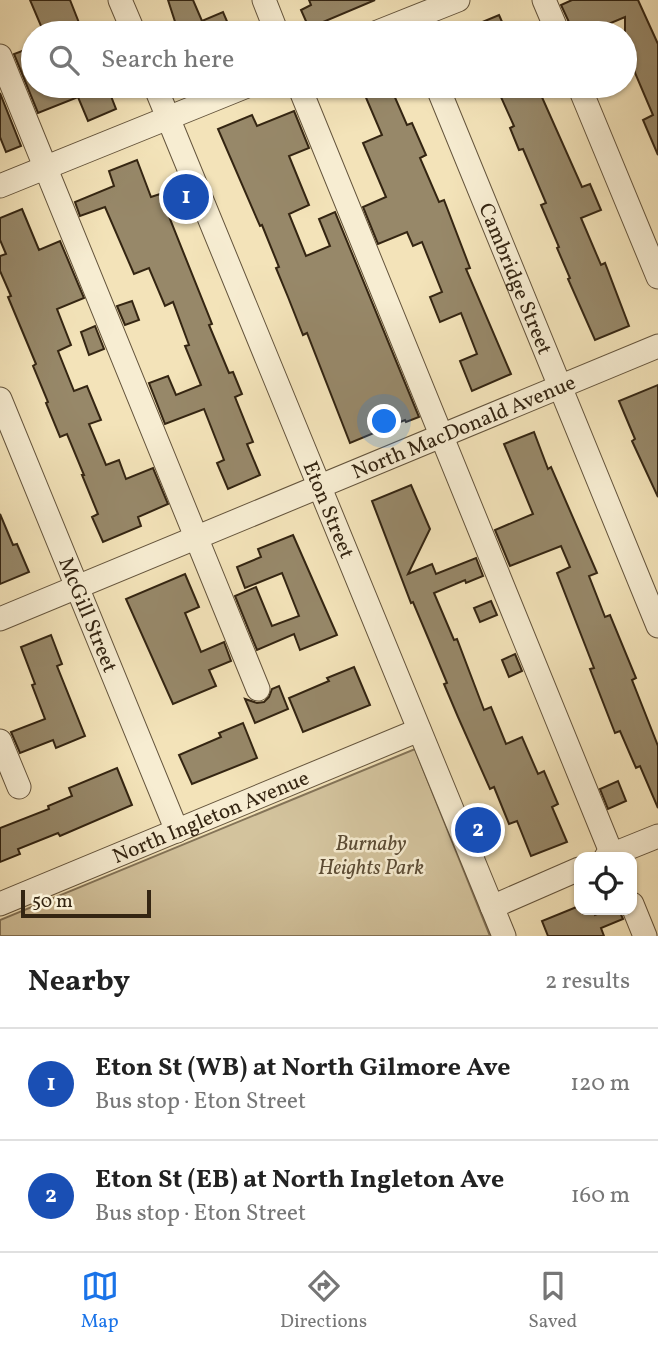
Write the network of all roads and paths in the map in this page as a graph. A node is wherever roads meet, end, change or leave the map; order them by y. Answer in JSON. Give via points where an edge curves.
{"nodes":[{"id":1,"x":120,"y":0,"type":"edge"},
{"id":2,"x":264,"y":0,"type":"edge"},
{"id":3,"x":458,"y":0,"type":"edge"},
{"id":4,"x":544,"y":0,"type":"edge"},
{"id":5,"x":410,"y":17,"type":"edge"},
{"id":6,"x":129,"y":21,"type":"edge"},
{"id":7,"x":272,"y":21,"type":"edge"},
{"id":8,"x":553,"y":21,"type":"edge"},
{"id":9,"x":0,"y":56,"type":"edge"},
{"id":10,"x":160,"y":98,"type":"edge"},
{"id":11,"x":217,"y":98,"type":"edge"},
{"id":12,"x":304,"y":98,"type":"edge"},
{"id":13,"x":443,"y":98,"type":"edge"},
{"id":14,"x":584,"y":98,"type":"edge"},
{"id":15,"x":168,"y":118,"type":"junction"},
{"id":16,"x":45,"y":167,"type":"junction"},
{"id":17,"x":0,"y":186,"type":"edge"},
{"id":18,"x":658,"y":277,"type":"edge"},
{"id":19,"x":658,"y":346,"type":"edge"},
{"id":20,"x":559,"y":386,"type":"junction"},
{"id":21,"x":0,"y":399,"type":"edge"},
{"id":22,"x":440,"y":436,"type":"junction"},
{"id":23,"x":320,"y":488,"type":"junction"},
{"id":24,"x":196,"y":538,"type":"junction"},
{"id":25,"x":77,"y":587,"type":"junction"},
{"id":26,"x":0,"y":619,"type":"edge"},
{"id":27,"x":658,"y":626,"type":"edge"},
{"id":28,"x":258,"y":689,"type":"dead end"},
{"id":29,"x":419,"y":730,"type":"junction"},
{"id":30,"x":0,"y":741,"type":"edge"},
{"id":31,"x":19,"y":787,"type":"dead end"},
{"id":32,"x":177,"y":831,"type":"junction"},
{"id":33,"x":658,"y":836,"type":"edge"},
{"id":34,"x":608,"y":852,"type":"edge"},
{"id":35,"x":621,"y":852,"type":"edge"},
{"id":36,"x":574,"y":871,"type":"edge"},
{"id":37,"x":0,"y":904,"type":"edge"},
{"id":38,"x":492,"y":906,"type":"junction"},
{"id":39,"x":636,"y":915,"type":"edge"},
{"id":40,"x":504,"y":936,"type":"edge"},
{"id":41,"x":645,"y":936,"type":"edge"}],
"edges":[{"from":1,"to":6,"type":"street"},
{"from":2,"to":7,"type":"street"},
{"from":3,"to":5,"type":"street"},
{"from":4,"to":8,"type":"street"},
{"from":9,"to":16,"type":"street"},
{"from":10,"to":15,"type":"street","name":"Eton Street"},
{"from":11,"to":15,"type":"street"},
{"from":12,"to":22,"type":"street"},
{"from":13,"to":20,"type":"street","name":"Cambridge Street"},
{"from":14,"to":18,"type":"street"},
{"from":15,"to":16,"type":"street"},
{"from":15,"to":23,"type":"street","name":"Eton Street"},
{"from":16,"to":17,"type":"street"},
{"from":16,"to":24,"type":"street"},
{"from":19,"to":20,"type":"street","name":"North MacDonald Avenue"},
{"from":20,"to":22,"type":"street","name":"North MacDonald Avenue"},
{"from":20,"to":27,"type":"street","name":"Cambridge Street"},
{"from":21,"to":25,"type":"street","name":"McGill Street"},
{"from":22,"to":23,"type":"street","name":"North MacDonald Avenue"},
{"from":22,"to":34,"type":"street"},
{"from":23,"to":24,"type":"street","name":"North MacDonald Avenue"},
{"from":23,"to":29,"type":"street","name":"Eton Street"},
{"from":24,"to":25,"type":"street","name":"North MacDonald Avenue"},
{"from":24,"to":28,"type":"street"},
{"from":25,"to":26,"type":"street","name":"North MacDonald Avenue"},
{"from":25,"to":32,"type":"street","name":"McGill Street"},
{"from":29,"to":32,"type":"street","name":"North Ingleton Avenue"},
{"from":29,"to":38,"type":"street","name":"Eton Street"},
{"from":30,"to":31,"type":"street"},
{"from":32,"to":37,"type":"street","name":"North Ingleton Avenue"},
{"from":33,"to":35,"type":"street"},
{"from":36,"to":38,"type":"street"},
{"from":38,"to":40,"type":"street","name":"Eton Street"},
{"from":39,"to":41,"type":"street"}]}
